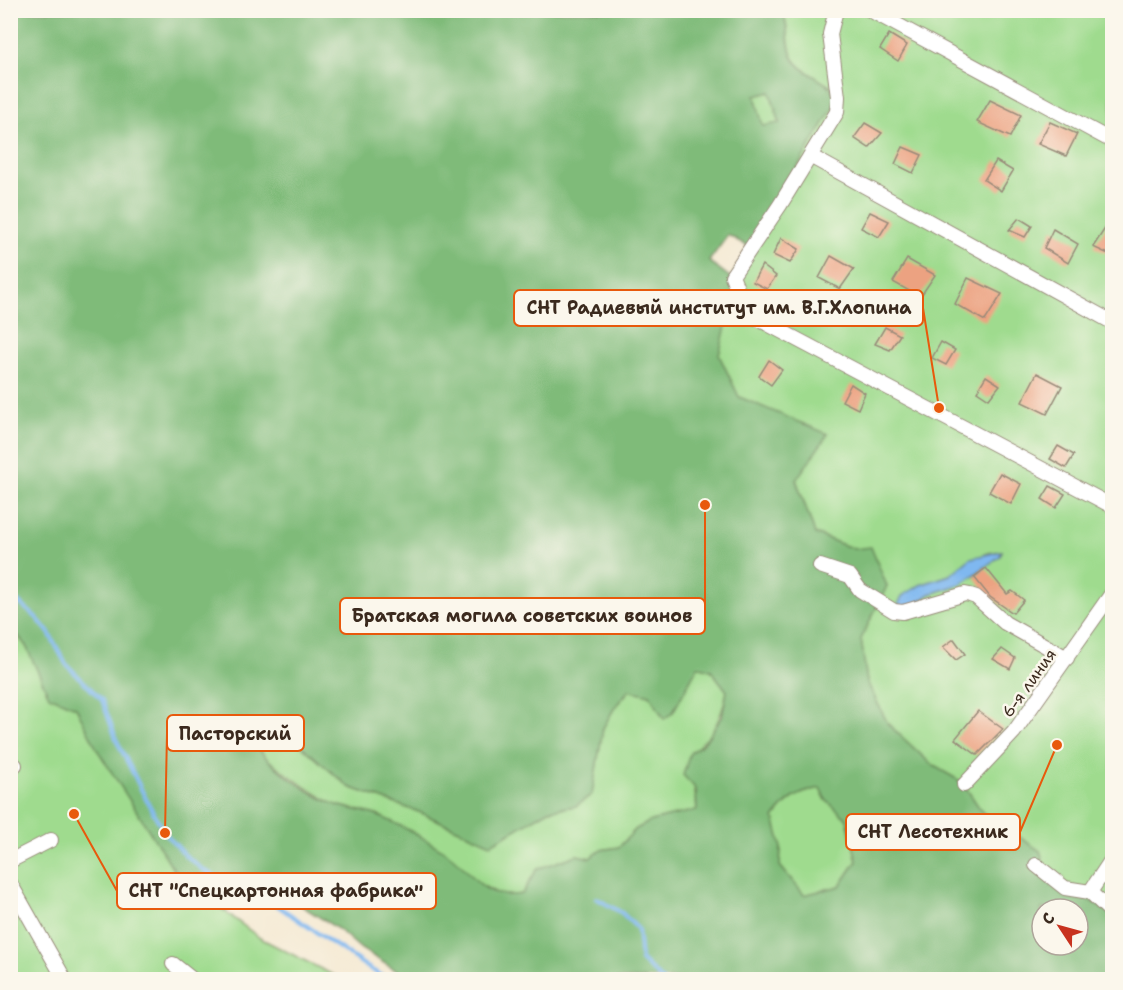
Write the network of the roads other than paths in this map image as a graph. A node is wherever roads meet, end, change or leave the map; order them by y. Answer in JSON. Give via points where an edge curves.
{"nodes":[{"id":1,"x":836,"y":10,"type":"edge"},
{"id":2,"x":870,"y":10,"type":"edge"},
{"id":3,"x":1113,"y":141,"type":"edge"},
{"id":4,"x":810,"y":156,"type":"junction"},
{"id":5,"x":1113,"y":322,"type":"edge"},
{"id":6,"x":1113,"y":506,"type":"edge"},
{"id":7,"x":820,"y":566,"type":"dead end"},
{"id":8,"x":1113,"y":593,"type":"edge"},
{"id":9,"x":1067,"y":658,"type":"junction"},
{"id":10,"x":964,"y":785,"type":"dead end"},
{"id":11,"x":51,"y":840,"type":"dead end"},
{"id":12,"x":1113,"y":859,"type":"edge"},
{"id":13,"x":10,"y":861,"type":"edge"},
{"id":14,"x":1036,"y":866,"type":"dead end"},
{"id":15,"x":10,"y":884,"type":"edge"},
{"id":16,"x":1090,"y":892,"type":"junction"},
{"id":17,"x":1113,"y":913,"type":"edge"},
{"id":18,"x":173,"y":964,"type":"dead end"},
{"id":19,"x":64,"y":980,"type":"edge"},
{"id":20,"x":193,"y":980,"type":"edge"}],
"edges":[{"from":1,"to":4,"type":"street","via":[[830,34],[837,112]]},
{"from":2,"to":3,"type":"street"},
{"from":4,"to":5,"type":"street"},
{"from":4,"to":6,"type":"street","via":[[732,276],[747,313]]},
{"from":7,"to":9,"type":"street","via":[[850,576],[860,590],[903,612],[965,594],[976,597],[1005,623]]},
{"from":8,"to":9,"type":"street","name":"6-я линия"},
{"from":9,"to":10,"type":"street","name":"6-я линия","via":[[1014,732]]},
{"from":11,"to":13,"type":"street"},
{"from":12,"to":16,"type":"street"},
{"from":14,"to":16,"type":"street","via":[[1065,888]]},
{"from":15,"to":19,"type":"street"},
{"from":16,"to":17,"type":"street"},
{"from":18,"to":20,"type":"street"}]}
